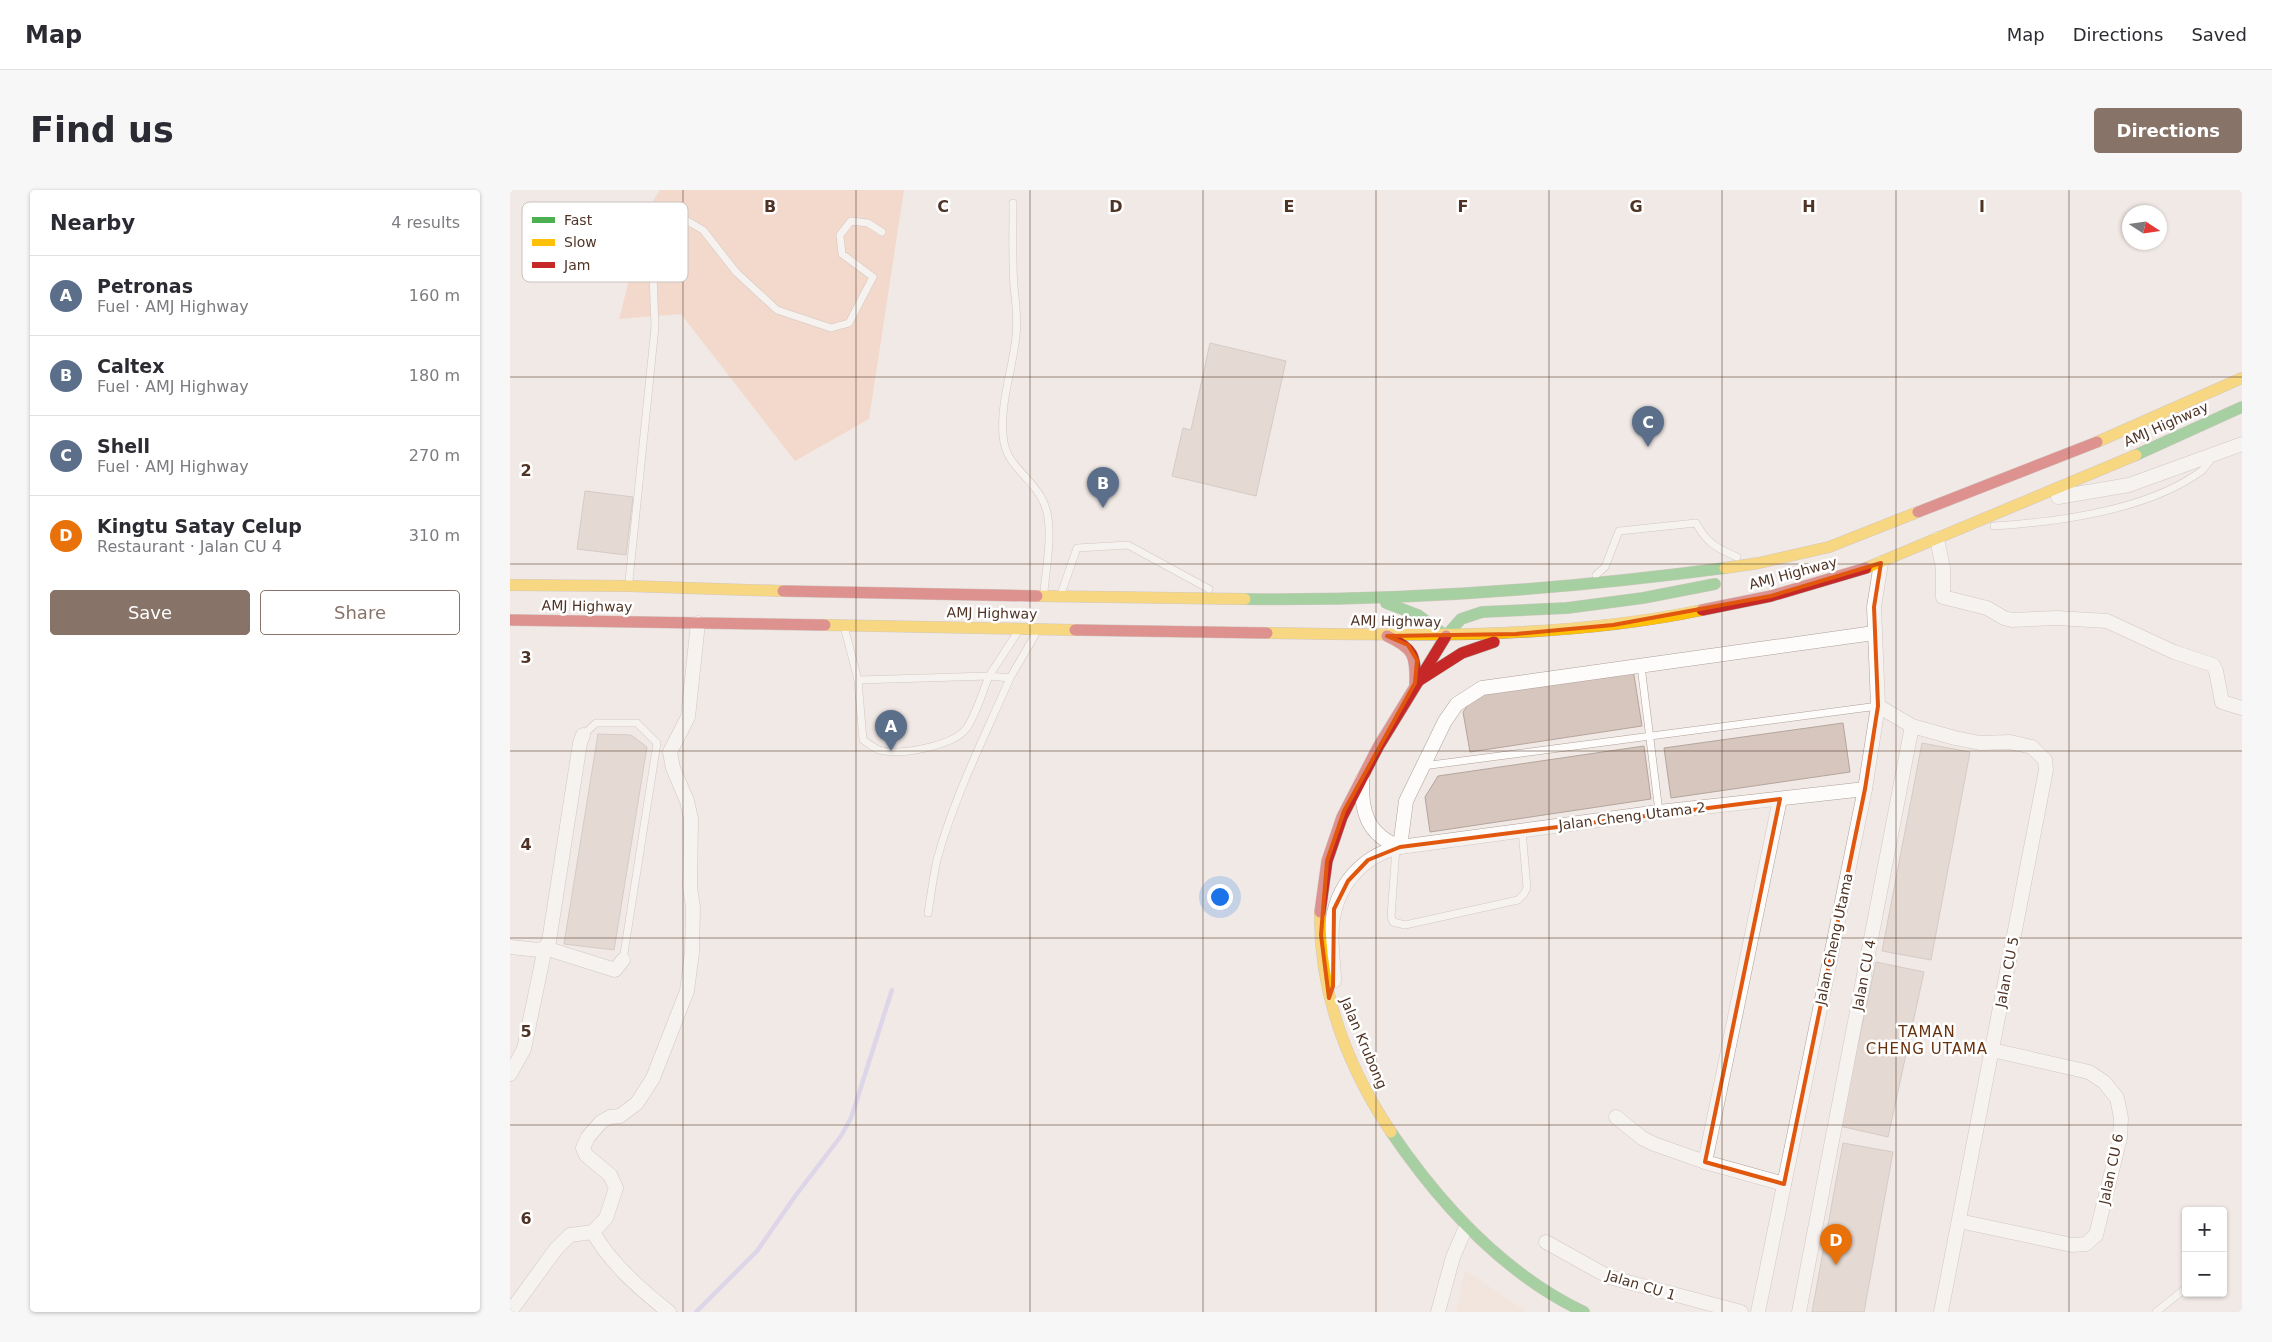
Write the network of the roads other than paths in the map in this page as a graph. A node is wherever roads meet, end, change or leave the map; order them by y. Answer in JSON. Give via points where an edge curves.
{"nodes":[{"id":1,"x":1013,"y":203,"type":"dead end"},
{"id":2,"x":688,"y":221,"type":"edge"},
{"id":3,"x":882,"y":232,"type":"dead end"},
{"id":4,"x":653,"y":282,"type":"edge"},
{"id":5,"x":2242,"y":378,"type":"edge"},
{"id":6,"x":2242,"y":407,"type":"edge"},
{"id":7,"x":2242,"y":444,"type":"edge"},
{"id":8,"x":2214,"y":454,"type":"junction"},
{"id":9,"x":2024,"y":503,"type":"junction"},
{"id":10,"x":1964,"y":528,"type":"junction"},
{"id":11,"x":1937,"y":539,"type":"junction"},
{"id":12,"x":1829,"y":547,"type":"junction"},
{"id":13,"x":1759,"y":563,"type":"junction"},
{"id":14,"x":1881,"y":563,"type":"junction"},
{"id":15,"x":1586,"y":584,"type":"junction"},
{"id":16,"x":510,"y":585,"type":"edge"},
{"id":17,"x":581,"y":586,"type":"junction"},
{"id":18,"x":629,"y":586,"type":"junction"},
{"id":19,"x":510,"y":595,"type":"edge"},
{"id":20,"x":1044,"y":595,"type":"junction"},
{"id":21,"x":1060,"y":596,"type":"junction"},
{"id":22,"x":1225,"y":598,"type":"junction"},
{"id":23,"x":1369,"y":598,"type":"junction"},
{"id":24,"x":510,"y":620,"type":"edge"},
{"id":25,"x":605,"y":621,"type":"junction"},
{"id":26,"x":698,"y":623,"type":"junction"},
{"id":27,"x":843,"y":626,"type":"junction"},
{"id":28,"x":1019,"y":628,"type":"junction"},
{"id":29,"x":1039,"y":629,"type":"junction"},
{"id":30,"x":1555,"y":630,"type":"junction"},
{"id":31,"x":548,"y":632,"type":"dead end"},
{"id":32,"x":1874,"y":633,"type":"junction"},
{"id":33,"x":1387,"y":636,"type":"junction"},
{"id":34,"x":1446,"y":636,"type":"junction"},
{"id":35,"x":1640,"y":666,"type":"junction"},
{"id":36,"x":990,"y":676,"type":"junction"},
{"id":37,"x":1010,"y":678,"type":"junction"},
{"id":38,"x":858,"y":680,"type":"junction"},
{"id":39,"x":1415,"y":683,"type":"junction"},
{"id":40,"x":1878,"y":706,"type":"junction"},
{"id":41,"x":2242,"y":708,"type":"edge"},
{"id":42,"x":1912,"y":726,"type":"junction"},
{"id":43,"x":583,"y":735,"type":"joint"},
{"id":44,"x":1649,"y":736,"type":"junction"},
{"id":45,"x":1422,"y":766,"type":"junction"},
{"id":46,"x":1362,"y":775,"type":"junction"},
{"id":47,"x":1865,"y":789,"type":"junction"},
{"id":48,"x":1780,"y":799,"type":"junction"},
{"id":49,"x":1658,"y":812,"type":"junction"},
{"id":50,"x":1522,"y":830,"type":"junction"},
{"id":51,"x":1398,"y":847,"type":"junction"},
{"id":52,"x":928,"y":913,"type":"dead end"},
{"id":53,"x":510,"y":947,"type":"edge"},
{"id":54,"x":545,"y":948,"type":"junction"},
{"id":55,"x":623,"y":960,"type":"joint"},
{"id":56,"x":1329,"y":998,"type":"junction"},
{"id":57,"x":1992,"y":1050,"type":"junction"},
{"id":58,"x":510,"y":1074,"type":"edge"},
{"id":59,"x":1616,"y":1117,"type":"dead end"},
{"id":60,"x":1705,"y":1162,"type":"junction"},
{"id":61,"x":1784,"y":1184,"type":"junction"},
{"id":62,"x":1960,"y":1221,"type":"junction"},
{"id":63,"x":1466,"y":1227,"type":"junction"},
{"id":64,"x":593,"y":1232,"type":"junction"},
{"id":65,"x":1546,"y":1242,"type":"dead end"},
{"id":66,"x":2182,"y":1291,"type":"edge"},
{"id":67,"x":510,"y":1312,"type":"edge"},
{"id":68,"x":668,"y":1312,"type":"edge"},
{"id":69,"x":1438,"y":1312,"type":"edge"},
{"id":70,"x":1584,"y":1312,"type":"edge"},
{"id":71,"x":1741,"y":1312,"type":"edge"},
{"id":72,"x":1758,"y":1312,"type":"edge"},
{"id":73,"x":1799,"y":1312,"type":"edge"},
{"id":74,"x":1941,"y":1312,"type":"edge"},
{"id":75,"x":2156,"y":1312,"type":"edge"}],
"edges":[{"from":1,"to":20,"type":"lane","via":[[1014,287],[1018,311],[1002,433],[1005,451],[1036,490],[1048,514]]},
{"from":2,"to":3,"type":"lane","via":[[703,230],[736,272],[777,310],[831,328],[849,323],[873,277],[842,254],[840,235],[851,221],[868,223]]},
{"from":4,"to":18,"type":"lane","via":[[654,327]]},
{"from":5,"to":12,"type":"main road","name":"AMJ Highway","via":[[2134,427]]},
{"from":6,"to":9,"type":"main road","name":"AMJ Highway"},
{"from":7,"to":8,"type":"street"},
{"from":8,"to":9,"type":"street","via":[[2129,485]]},
{"from":8,"to":10,"type":"lane","via":[[2201,472],[2125,507],[2024,524]]},
{"from":9,"to":10,"type":"main road","name":"AMJ Highway"},
{"from":10,"to":11,"type":"main road","name":"AMJ Highway"},
{"from":11,"to":14,"type":"main road","name":"AMJ Highway"},
{"from":11,"to":41,"type":"street","via":[[1943,568],[1943,597],[1987,608],[2012,620],[2067,619],[2107,621],[2118,625],[2174,652],[2212,664],[2222,702]]},
{"from":12,"to":13,"type":"main road","name":"AMJ Highway"},
{"from":12,"to":34,"type":"main road","name":"Jalan Krubong","via":[[1733,580],[1643,598],[1567,608],[1482,612],[1461,619]]},
{"from":13,"to":15,"type":"main road","name":"AMJ Highway"},
{"from":13,"to":15,"type":"lane","via":[[1720,550],[1705,540],[1696,523],[1619,531],[1605,567]]},
{"from":14,"to":30,"type":"main road","name":"AMJ Highway","via":[[1762,598],[1613,625]]},
{"from":14,"to":32,"type":"street","name":"Jalan Cheng Utama","via":[[1874,607]]},
{"from":15,"to":23,"type":"main road","name":"AMJ Highway"},
{"from":16,"to":17,"type":"main road","name":"AMJ Highway"},
{"from":17,"to":18,"type":"main road","name":"AMJ Highway"},
{"from":17,"to":19,"type":"main road","via":[[550,596]]},
{"from":18,"to":20,"type":"main road","name":"AMJ Highway","via":[[867,594]]},
{"from":20,"to":21,"type":"main road","name":"AMJ Highway"},
{"from":21,"to":22,"type":"main road","name":"AMJ Highway"},
{"from":21,"to":22,"type":"lane","via":[[1077,548],[1128,545]]},
{"from":22,"to":23,"type":"main road","name":"AMJ Highway"},
{"from":23,"to":34,"type":"main road","via":[[1411,610],[1426,618]]},
{"from":24,"to":25,"type":"main road","name":"AMJ Highway"},
{"from":25,"to":26,"type":"main road","name":"AMJ Highway"},
{"from":25,"to":31,"type":"main road","via":[[586,630]]},
{"from":26,"to":27,"type":"main road","name":"AMJ Highway"},
{"from":26,"to":64,"type":"street","via":[[688,717],[670,752],[691,818],[692,952],[687,991],[653,1078],[637,1103],[620,1116],[601,1122],[588,1137],[584,1148],[586,1155],[610,1174],[616,1188],[606,1218]]},
{"from":27,"to":28,"type":"main road","name":"AMJ Highway"},
{"from":27,"to":38,"type":"lane"},
{"from":28,"to":29,"type":"main road","name":"AMJ Highway"},
{"from":28,"to":36,"type":"lane"},
{"from":29,"to":33,"type":"main road","name":"AMJ Highway"},
{"from":29,"to":37,"type":"lane"},
{"from":30,"to":34,"type":"main road","name":"AMJ Highway"},
{"from":30,"to":39,"type":"main road","via":[[1486,643],[1449,660]]},
{"from":32,"to":35,"type":"street"},
{"from":32,"to":40,"type":"street","name":"Jalan Cheng Utama"},
{"from":33,"to":34,"type":"main road","name":"AMJ Highway"},
{"from":33,"to":39,"type":"main road","via":[[1408,646],[1417,660]]},
{"from":34,"to":39,"type":"main road","name":"Jalan Krubong"},
{"from":35,"to":44,"type":"lane"},
{"from":35,"to":45,"type":"street","via":[[1482,688],[1466,697],[1451,712]]},
{"from":36,"to":37,"type":"lane"},
{"from":36,"to":38,"type":"lane"},
{"from":36,"to":38,"type":"lane","via":[[966,728],[956,739],[902,751],[879,750],[863,740]]},
{"from":37,"to":52,"type":"lane","via":[[952,814],[937,861]]},
{"from":39,"to":46,"type":"main road","name":"Jalan Krubong"},
{"from":40,"to":42,"type":"street"},
{"from":40,"to":44,"type":"lane"},
{"from":40,"to":47,"type":"street","name":"Jalan Cheng Utama"},
{"from":42,"to":57,"type":"street","name":"Jalan CU 5","via":[[1955,738],[2021,744],[2039,752],[2045,760],[2046,770]]},
{"from":42,"to":73,"type":"street","name":"Jalan CU 4"},
{"from":43,"to":54,"type":"street","via":[[549,941]]},
{"from":43,"to":55,"type":"lane","via":[[596,723],[637,724],[657,743]]},
{"from":44,"to":45,"type":"lane"},
{"from":44,"to":49,"type":"lane"},
{"from":45,"to":51,"type":"street","via":[[1406,801]]},
{"from":46,"to":51,"type":"street","via":[[1363,804],[1372,829]]},
{"from":46,"to":56,"type":"main road","name":"Jalan Krubong","via":[[1334,837],[1323,884],[1321,935]]},
{"from":47,"to":48,"type":"street","name":"Jalan Cheng Utama 2"},
{"from":47,"to":61,"type":"street","name":"Jalan Cheng Utama"},
{"from":48,"to":49,"type":"street","name":"Jalan Cheng Utama 2"},
{"from":48,"to":60,"type":"street"},
{"from":49,"to":50,"type":"street","name":"Jalan Cheng Utama 2"},
{"from":50,"to":51,"type":"street","name":"Jalan Cheng Utama 2"},
{"from":50,"to":51,"type":"lane","via":[[1527,888],[1518,900],[1405,925],[1393,922],[1391,916]]},
{"from":51,"to":56,"type":"street","name":"Jalan Cheng Utama 2","via":[[1368,860],[1357,869],[1340,895],[1331,928],[1334,974]]},
{"from":53,"to":54,"type":"street"},
{"from":54,"to":55,"type":"street","via":[[615,970]]},
{"from":54,"to":58,"type":"street","via":[[524,1049]]},
{"from":56,"to":63,"type":"main road","name":"Jalan Krubong","via":[[1374,1105],[1406,1154]]},
{"from":57,"to":62,"type":"street","name":"Jalan CU 5"},
{"from":57,"to":62,"type":"street","name":"Jalan CU 6","via":[[2089,1072],[2104,1082],[2117,1098],[2120,1138],[2096,1235],[2086,1244],[2072,1245]]},
{"from":59,"to":60,"type":"street","via":[[1642,1138]]},
{"from":60,"to":61,"type":"street"},
{"from":61,"to":72,"type":"street","name":"Jalan Cheng Utama"},
{"from":62,"to":74,"type":"street","name":"Jalan CU 5"},
{"from":63,"to":69,"type":"street","via":[[1447,1274]]},
{"from":63,"to":70,"type":"main road","name":"Jalan Krubong","via":[[1517,1270]]},
{"from":64,"to":67,"type":"street","via":[[570,1235]]},
{"from":64,"to":68,"type":"street","via":[[616,1263]]},
{"from":65,"to":71,"type":"street","name":"Jalan CU 1","via":[[1610,1277]]},
{"from":66,"to":75,"type":"lane"}]}
